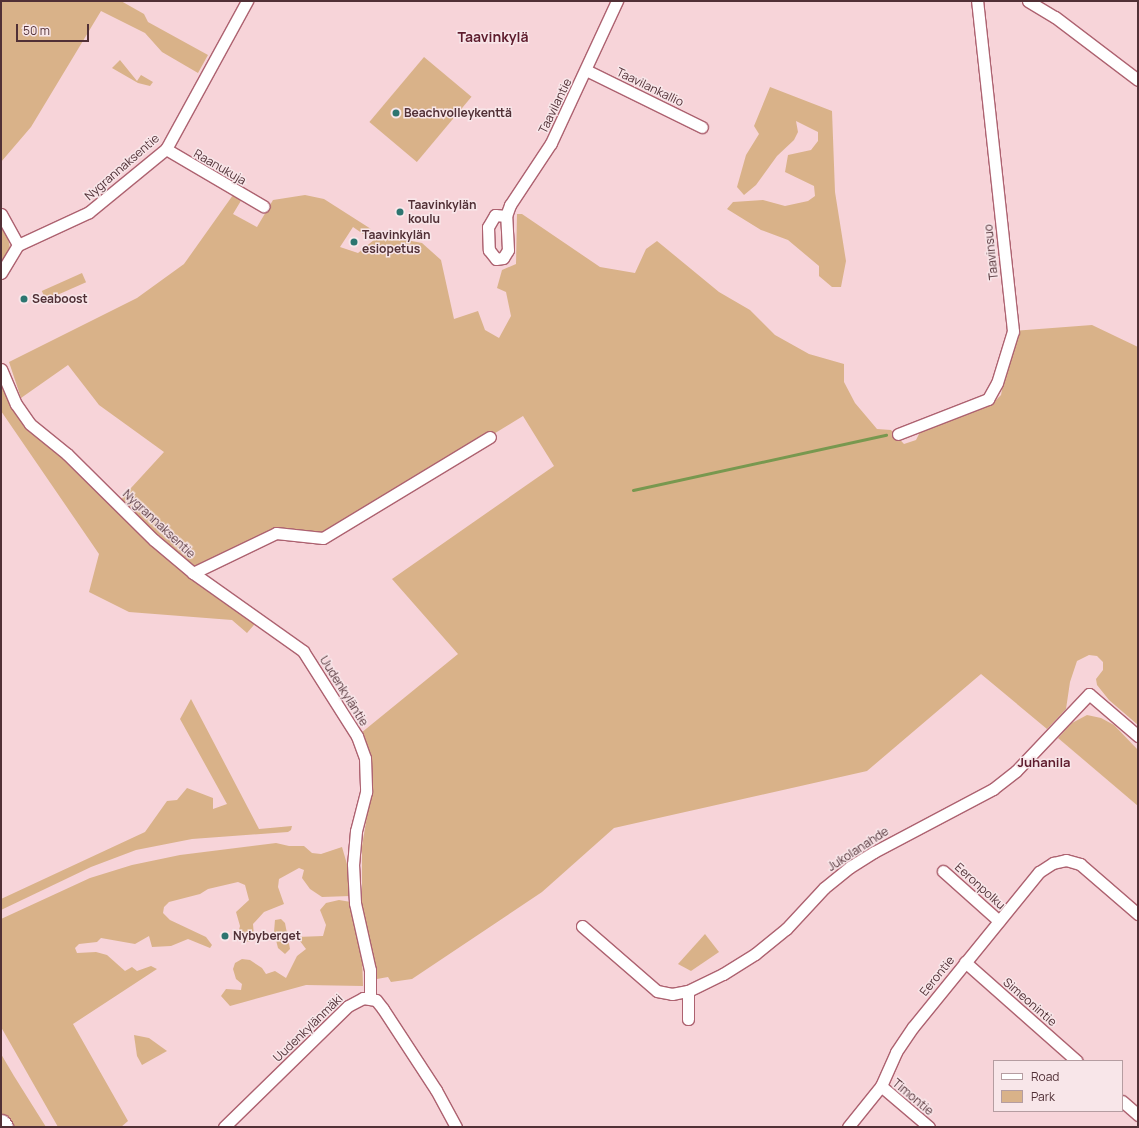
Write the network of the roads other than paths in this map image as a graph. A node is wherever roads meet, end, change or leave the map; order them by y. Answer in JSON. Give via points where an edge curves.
{"nodes":[{"id":1,"x":247,"y":1,"type":"edge"},
{"id":2,"x":617,"y":1,"type":"edge"},
{"id":3,"x":977,"y":1,"type":"edge"},
{"id":4,"x":1028,"y":1,"type":"edge"},
{"id":5,"x":586,"y":70,"type":"junction"},
{"id":6,"x":1138,"y":80,"type":"edge"},
{"id":7,"x":702,"y":128,"type":"dead end"},
{"id":8,"x":166,"y":149,"type":"junction"},
{"id":9,"x":263,"y":206,"type":"dead end"},
{"id":10,"x":1,"y":214,"type":"edge"},
{"id":11,"x":500,"y":216,"type":"dead end"},
{"id":12,"x":18,"y":245,"type":"junction"},
{"id":13,"x":1,"y":273,"type":"edge"},
{"id":14,"x":1,"y":369,"type":"edge"},
{"id":15,"x":898,"y":434,"type":"dead end"},
{"id":16,"x":490,"y":437,"type":"dead end"},
{"id":17,"x":193,"y":573,"type":"junction"},
{"id":18,"x":1138,"y":736,"type":"edge"},
{"id":19,"x":944,"y":871,"type":"dead end"},
{"id":20,"x":1138,"y":914,"type":"edge"},
{"id":21,"x":999,"y":921,"type":"junction"},
{"id":22,"x":582,"y":926,"type":"dead end"},
{"id":23,"x":965,"y":962,"type":"junction"},
{"id":24,"x":688,"y":991,"type":"junction"},
{"id":25,"x":370,"y":998,"type":"junction"},
{"id":26,"x":688,"y":1019,"type":"dead end"},
{"id":27,"x":1076,"y":1060,"type":"edge"},
{"id":28,"x":881,"y":1086,"type":"junction"},
{"id":29,"x":1123,"y":1101,"type":"edge"},
{"id":30,"x":1138,"y":1115,"type":"edge"},
{"id":31,"x":1,"y":1124,"type":"edge"},
{"id":32,"x":3,"y":1127,"type":"edge"},
{"id":33,"x":224,"y":1127,"type":"edge"},
{"id":34,"x":456,"y":1127,"type":"edge"},
{"id":35,"x":848,"y":1127,"type":"edge"},
{"id":36,"x":929,"y":1127,"type":"edge"}],
"edges":[{"from":1,"to":8,"type":"street","name":"Nygrannaksentie"},
{"from":2,"to":5,"type":"street","name":"Taavilantie"},
{"from":3,"to":15,"type":"street","name":"Taavinsuo","via":[[1013,331],[997,383],[988,399]]},
{"from":4,"to":6,"type":"street","via":[[1055,17]]},
{"from":5,"to":7,"type":"street","name":"Taavilankallio"},
{"from":5,"to":11,"type":"street","name":"Taavilantie","via":[[551,144]]},
{"from":8,"to":9,"type":"street","name":"Raanukuja"},
{"from":8,"to":12,"type":"street","name":"Nygrannaksentie","via":[[88,212]]},
{"from":10,"to":12,"type":"street"},
{"from":12,"to":13,"type":"street"},
{"from":14,"to":17,"type":"street","name":"Nygrannaksentie","via":[[16,404],[30,424],[67,454],[154,540]]},
{"from":16,"to":17,"type":"street","name":"Nygrannaksentie","via":[[323,538],[276,533]]},
{"from":17,"to":25,"type":"street","name":"Uudenkyläntie","via":[[303,651],[357,736],[365,758],[366,792],[356,831],[353,869],[355,903],[370,970]]},
{"from":18,"to":24,"type":"street","name":"Jukolanahde","via":[[1089,694],[1016,771],[993,789],[850,867],[824,888],[786,929],[755,954],[724,974]]},
{"from":19,"to":21,"type":"street","name":"Eeronpolku"},
{"from":20,"to":21,"type":"street","name":"Eerontie","via":[[1080,864],[1066,860],[1053,863],[1039,872]]},
{"from":21,"to":23,"type":"street","name":"Eerontie"},
{"from":22,"to":24,"type":"street","name":"Jukolanahde","via":[[658,991],[672,994]]},
{"from":23,"to":27,"type":"street","name":"Simeonintie"},
{"from":23,"to":28,"type":"street","name":"Eerontie","via":[[896,1052]]},
{"from":24,"to":26,"type":"street"},
{"from":25,"to":33,"type":"street","name":"Uudenkylänmäki","via":[[355,1001],[348,1006]]},
{"from":25,"to":34,"type":"street","via":[[376,1000],[392,1021],[436,1090]]},
{"from":28,"to":35,"type":"street","name":"Eerontie"},
{"from":28,"to":36,"type":"street","name":"Timontie"},
{"from":29,"to":30,"type":"street"},
{"from":31,"to":32,"type":"highway"}]}
